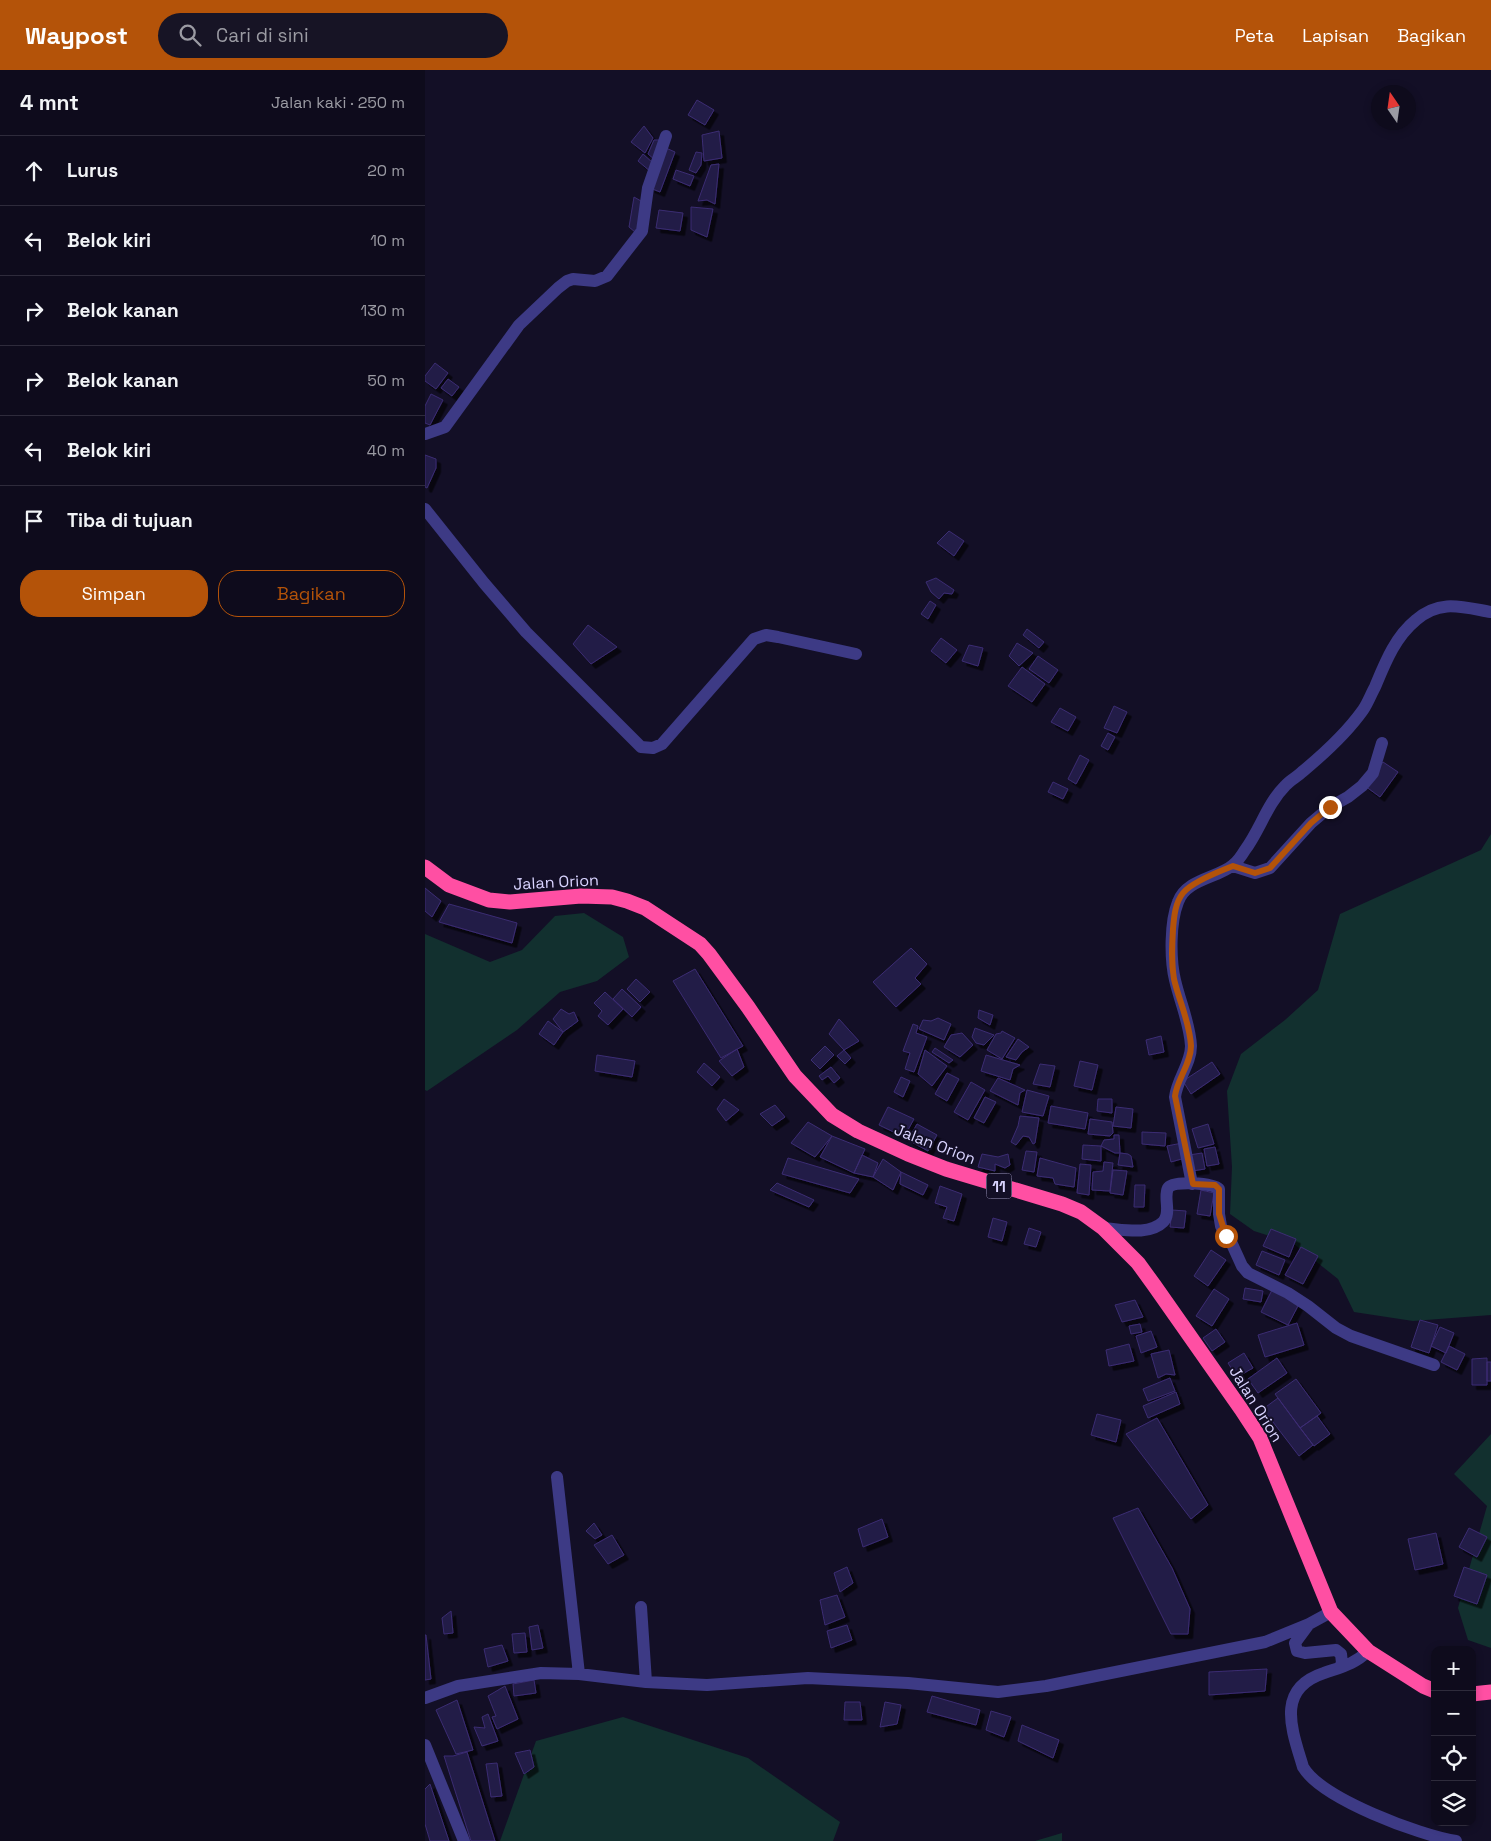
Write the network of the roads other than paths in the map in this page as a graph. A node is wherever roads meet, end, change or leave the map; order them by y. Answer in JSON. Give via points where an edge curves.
{"nodes":[{"id":1,"x":666,"y":136,"type":"dead end"},
{"id":2,"x":425,"y":434,"type":"edge"},
{"id":3,"x":425,"y":509,"type":"edge"},
{"id":4,"x":1491,"y":612,"type":"edge"},
{"id":5,"x":856,"y":654,"type":"dead end"},
{"id":6,"x":1382,"y":743,"type":"dead end"},
{"id":7,"x":1233,"y":866,"type":"junction"},
{"id":8,"x":425,"y":867,"type":"edge"},
{"id":9,"x":1193,"y":1184,"type":"junction"},
{"id":10,"x":1103,"y":1228,"type":"junction"},
{"id":11,"x":1434,"y":1365,"type":"dead end"},
{"id":12,"x":557,"y":1477,"type":"dead end"},
{"id":13,"x":641,"y":1607,"type":"dead end"},
{"id":14,"x":1331,"y":1612,"type":"junction"},
{"id":15,"x":1309,"y":1624,"type":"junction"},
{"id":16,"x":1368,"y":1651,"type":"junction"},
{"id":17,"x":1340,"y":1667,"type":"junction"},
{"id":18,"x":579,"y":1674,"type":"junction"},
{"id":19,"x":647,"y":1682,"type":"junction"},
{"id":20,"x":1431,"y":1689,"type":"edge"},
{"id":21,"x":1491,"y":1692,"type":"edge"},
{"id":22,"x":1476,"y":1694,"type":"edge"},
{"id":23,"x":425,"y":1698,"type":"edge"},
{"id":24,"x":425,"y":1745,"type":"edge"},
{"id":25,"x":464,"y":1841,"type":"edge"},
{"id":26,"x":1456,"y":1841,"type":"edge"}],
"edges":[{"from":1,"to":2,"type":"street","via":[[647,188],[642,232],[607,276],[595,281],[573,279],[558,288],[519,325],[445,427]]},
{"from":3,"to":5,"type":"street","via":[[526,632],[641,747],[653,748],[662,744],[754,640],[766,635]]},
{"from":4,"to":7,"type":"street","via":[[1451,605],[1435,608],[1416,619],[1399,636],[1365,708],[1347,732],[1277,795],[1246,850]]},
{"from":6,"to":7,"type":"street","via":[[1373,773],[1362,786],[1311,823],[1270,868],[1255,873]]},
{"from":7,"to":9,"type":"street","via":[[1184,891],[1174,918],[1171,960],[1191,1046],[1175,1096]]},
{"from":8,"to":10,"type":"highway","name":"Jalan Orion","number":"11","via":[[449,885],[489,900],[510,902],[581,896],[612,897],[645,908],[700,944],[749,1007],[795,1076],[833,1115],[858,1131],[908,1154],[945,1169],[1062,1204],[1081,1212]]},
{"from":9,"to":10,"type":"street","via":[[1170,1186],[1167,1190],[1167,1217],[1151,1229]]},
{"from":9,"to":11,"type":"street","via":[[1215,1185],[1219,1189],[1221,1226],[1248,1273],[1288,1293],[1343,1332]]},
{"from":10,"to":14,"type":"highway","name":"Jalan Orion","number":"11","via":[[1155,1285],[1260,1438]]},
{"from":12,"to":18,"type":"street"},
{"from":13,"to":19,"type":"street"},
{"from":14,"to":15,"type":"street"},
{"from":14,"to":16,"type":"highway","name":"Jalan Orion","number":"11"},
{"from":15,"to":17,"type":"street","via":[[1295,1643],[1297,1651],[1336,1650],[1341,1654]]},
{"from":15,"to":19,"type":"street","via":[[1265,1642],[1105,1675],[998,1692],[808,1678],[707,1685]]},
{"from":16,"to":17,"type":"street"},
{"from":16,"to":20,"type":"highway","name":"Jalan Orion","number":"11"},
{"from":17,"to":26,"type":"street","via":[[1308,1680],[1293,1696],[1290,1714],[1307,1774],[1348,1801],[1407,1828]]},
{"from":18,"to":19,"type":"street"},
{"from":18,"to":23,"type":"street","via":[[541,1673],[496,1679],[458,1686]]},
{"from":21,"to":22,"type":"highway"},
{"from":24,"to":25,"type":"street"}]}
